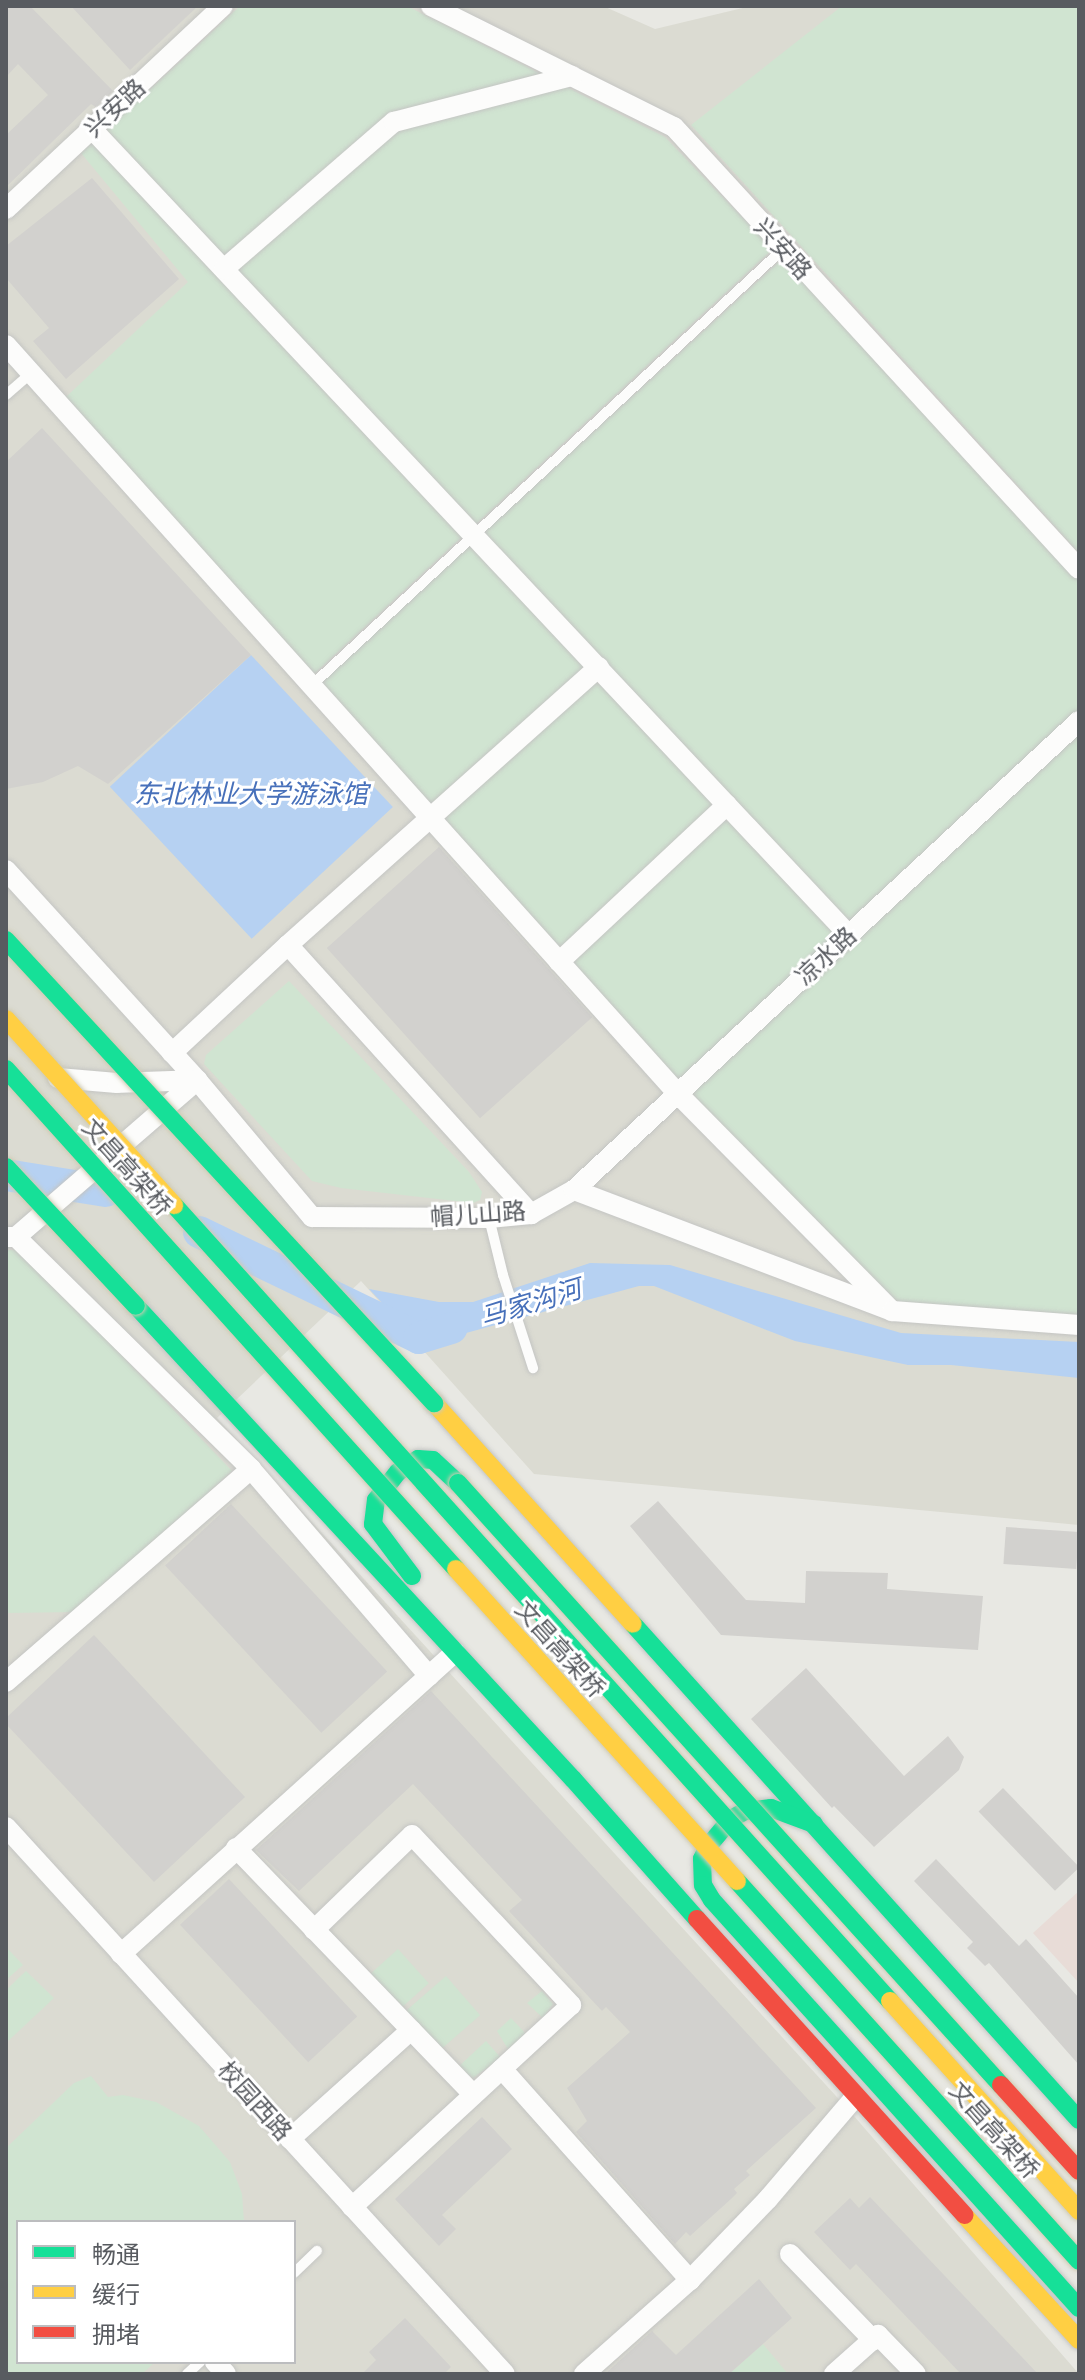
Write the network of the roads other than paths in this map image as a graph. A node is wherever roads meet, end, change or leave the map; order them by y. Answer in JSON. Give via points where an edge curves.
{"nodes":[{"id":1,"x":223,"y":6,"type":"edge"},
{"id":2,"x":431,"y":6,"type":"edge"},
{"id":3,"x":572,"y":76,"type":"junction"},
{"id":4,"x":92,"y":129,"type":"junction"},
{"id":5,"x":6,"y":209,"type":"edge"},
{"id":6,"x":783,"y":249,"type":"junction"},
{"id":7,"x":224,"y":269,"type":"junction"},
{"id":8,"x":6,"y":345,"type":"edge"},
{"id":9,"x":31,"y":373,"type":"junction"},
{"id":10,"x":6,"y":395,"type":"edge"},
{"id":11,"x":474,"y":534,"type":"junction"},
{"id":12,"x":1079,"y":569,"type":"edge"},
{"id":13,"x":599,"y":667,"type":"junction"},
{"id":14,"x":310,"y":687,"type":"junction"},
{"id":15,"x":1079,"y":721,"type":"edge"},
{"id":16,"x":727,"y":805,"type":"junction"},
{"id":17,"x":429,"y":818,"type":"junction"},
{"id":18,"x":6,"y":870,"type":"edge"},
{"id":19,"x":849,"y":935,"type":"junction"},
{"id":20,"x":6,"y":940,"type":"edge"},
{"id":21,"x":288,"y":945,"type":"junction"},
{"id":22,"x":559,"y":962,"type":"junction"},
{"id":23,"x":6,"y":1019,"type":"edge"},
{"id":24,"x":172,"y":1053,"type":"junction"},
{"id":25,"x":6,"y":1071,"type":"edge"},
{"id":26,"x":197,"y":1080,"type":"junction"},
{"id":27,"x":678,"y":1094,"type":"junction"},
{"id":28,"x":6,"y":1167,"type":"edge"},
{"id":29,"x":574,"y":1190,"type":"junction"},
{"id":30,"x":531,"y":1214,"type":"junction"},
{"id":31,"x":489,"y":1218,"type":"junction"},
{"id":32,"x":11,"y":1237,"type":"edge"},
{"id":33,"x":892,"y":1311,"type":"junction"},
{"id":34,"x":1079,"y":1325,"type":"edge"},
{"id":35,"x":533,"y":1368,"type":"dead end"},
{"id":36,"x":251,"y":1469,"type":"junction"},
{"id":37,"x":429,"y":1594,"type":"dead end"},
{"id":38,"x":455,"y":1652,"type":"junction"},
{"id":39,"x":429,"y":1676,"type":"junction"},
{"id":40,"x":6,"y":1682,"type":"edge"},
{"id":41,"x":524,"y":1697,"type":"dead end"},
{"id":42,"x":573,"y":1779,"type":"junction"},
{"id":43,"x":817,"y":1826,"type":"junction"},
{"id":44,"x":6,"y":1827,"type":"edge"},
{"id":45,"x":236,"y":1848,"type":"junction"},
{"id":46,"x":314,"y":1930,"type":"junction"},
{"id":47,"x":121,"y":1954,"type":"junction"},
{"id":48,"x":411,"y":2030,"type":"junction"},
{"id":49,"x":502,"y":2069,"type":"junction"},
{"id":50,"x":473,"y":2094,"type":"junction"},
{"id":51,"x":855,"y":2097,"type":"junction"},
{"id":52,"x":1079,"y":2120,"type":"edge"},
{"id":53,"x":290,"y":2139,"type":"junction"},
{"id":54,"x":1079,"y":2171,"type":"edge"},
{"id":55,"x":352,"y":2207,"type":"junction"},
{"id":56,"x":1079,"y":2211,"type":"edge"},
{"id":57,"x":317,"y":2251,"type":"dead end"},
{"id":58,"x":790,"y":2254,"type":"dead end"},
{"id":59,"x":1079,"y":2261,"type":"edge"},
{"id":60,"x":296,"y":2271,"type":"edge"},
{"id":61,"x":690,"y":2280,"type":"junction"},
{"id":62,"x":1079,"y":2308,"type":"edge"},
{"id":63,"x":873,"y":2340,"type":"junction"},
{"id":64,"x":1079,"y":2340,"type":"edge"},
{"id":65,"x":492,"y":2370,"type":"edge"},
{"id":66,"x":584,"y":2374,"type":"edge"},
{"id":67,"x":834,"y":2374,"type":"edge"},
{"id":68,"x":916,"y":2374,"type":"edge"}],
"edges":[{"from":1,"to":4,"type":"street","name":"兴安路"},
{"from":2,"to":3,"type":"street","name":"兴安路"},
{"from":3,"to":6,"type":"street","name":"兴安路","via":[[674,127]]},
{"from":3,"to":7,"type":"street","via":[[394,122]]},
{"from":4,"to":5,"type":"street","name":"兴安路"},
{"from":4,"to":7,"type":"street"},
{"from":6,"to":11,"type":"lane"},
{"from":6,"to":12,"type":"street","name":"兴安路"},
{"from":7,"to":11,"type":"street"},
{"from":8,"to":9,"type":"street"},
{"from":9,"to":10,"type":"lane"},
{"from":9,"to":14,"type":"street"},
{"from":11,"to":13,"type":"street"},
{"from":11,"to":14,"type":"lane"},
{"from":13,"to":16,"type":"street"},
{"from":13,"to":17,"type":"street"},
{"from":14,"to":17,"type":"street"},
{"from":15,"to":19,"type":"street","name":"凉水路"},
{"from":16,"to":19,"type":"street"},
{"from":16,"to":22,"type":"street"},
{"from":17,"to":21,"type":"street"},
{"from":17,"to":22,"type":"street"},
{"from":18,"to":24,"type":"street","name":"帽儿山路"},
{"from":19,"to":27,"type":"street","name":"凉水路"},
{"from":20,"to":43,"type":"main road","bridge":true},
{"from":21,"to":24,"type":"street"},
{"from":21,"to":30,"type":"street"},
{"from":22,"to":27,"type":"street"},
{"from":23,"to":56,"type":"main road","name":"文昌高架桥","bridge":true},
{"from":24,"to":26,"type":"street","name":"帽儿山路"},
{"from":25,"to":26,"type":"street","via":[[117,1083]]},
{"from":25,"to":59,"type":"main road","name":"文昌高架桥","bridge":true},
{"from":26,"to":31,"type":"street","name":"帽儿山路","via":[[312,1217]]},
{"from":26,"to":32,"type":"street","bridge":true},
{"from":27,"to":29,"type":"street","name":"凉水路"},
{"from":27,"to":33,"type":"street"},
{"from":28,"to":38,"type":"main road","bridge":true},
{"from":29,"to":30,"type":"street","name":"帽儿山路"},
{"from":29,"to":33,"type":"street"},
{"from":30,"to":31,"type":"street","name":"帽儿山路"},
{"from":31,"to":35,"type":"lane"},
{"from":32,"to":36,"type":"street"},
{"from":33,"to":34,"type":"street"},
{"from":36,"to":39,"type":"street"},
{"from":36,"to":40,"type":"street"},
{"from":37,"to":54,"type":"main road","bridge":true,"via":[[373,1524],[387,1483],[418,1459],[433,1460],[458,1483]]},
{"from":38,"to":39,"type":"street"},
{"from":38,"to":42,"type":"main road"},
{"from":39,"to":45,"type":"street"},
{"from":41,"to":42,"type":"main road"},
{"from":42,"to":51,"type":"main road"},
{"from":43,"to":52,"type":"main road"},
{"from":43,"to":62,"type":"main road","via":[[759,1807],[731,1819],[702,1859],[703,1885]]},
{"from":44,"to":47,"type":"street","name":"校园西路"},
{"from":45,"to":46,"type":"street"},
{"from":45,"to":47,"type":"street"},
{"from":46,"to":48,"type":"street"},
{"from":46,"to":49,"type":"street","via":[[412,1835],[571,2005]]},
{"from":47,"to":53,"type":"street","name":"校园西路"},
{"from":48,"to":50,"type":"street"},
{"from":48,"to":53,"type":"street"},
{"from":49,"to":50,"type":"street"},
{"from":49,"to":61,"type":"street"},
{"from":50,"to":55,"type":"street"},
{"from":51,"to":61,"type":"street"},
{"from":51,"to":64,"type":"main road"},
{"from":53,"to":55,"type":"street","name":"校园西路"},
{"from":55,"to":65,"type":"street","name":"校园西路"},
{"from":57,"to":60,"type":"lane"},
{"from":58,"to":63,"type":"street"},
{"from":61,"to":66,"type":"street"},
{"from":63,"to":67,"type":"street"},
{"from":63,"to":68,"type":"street","via":[[878,2335]]}]}
